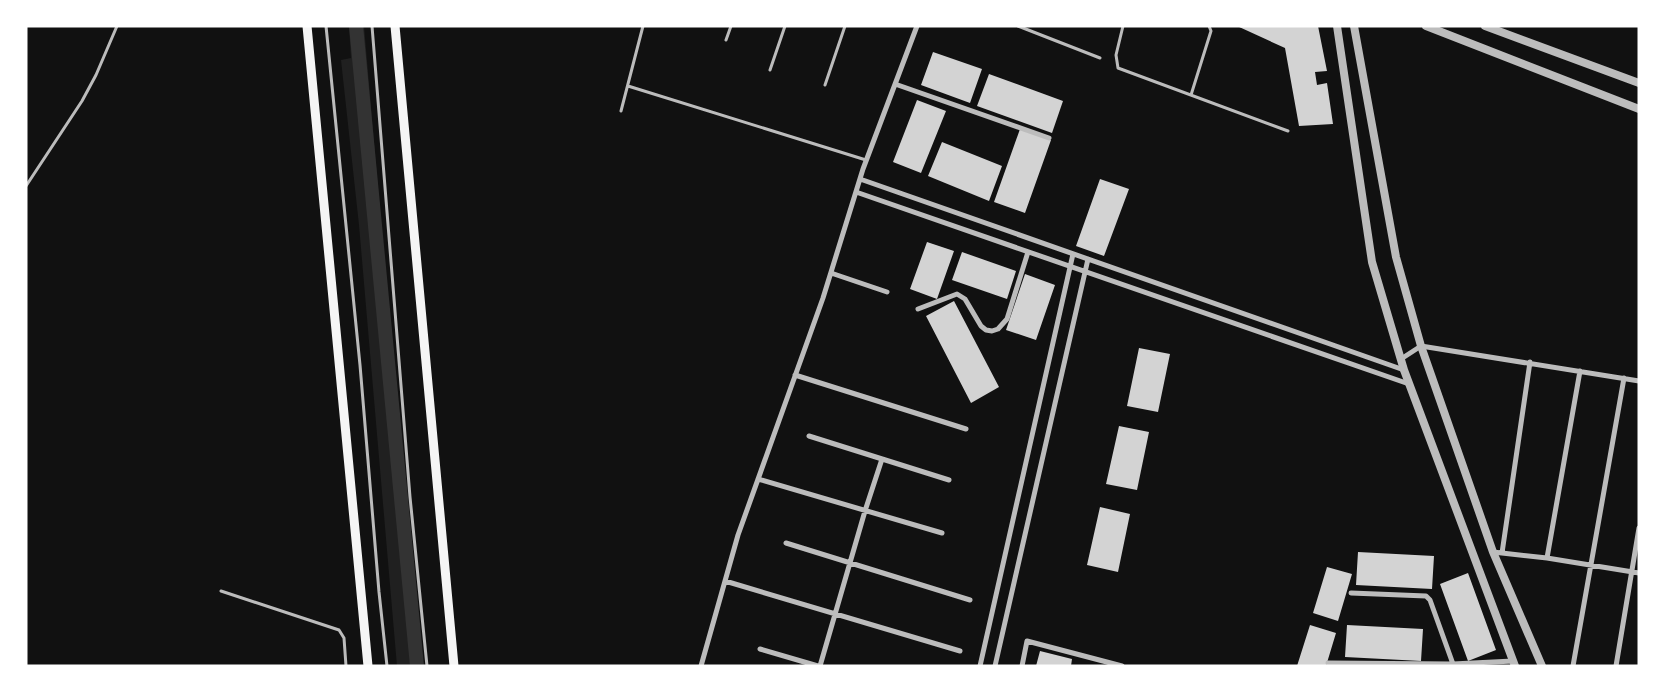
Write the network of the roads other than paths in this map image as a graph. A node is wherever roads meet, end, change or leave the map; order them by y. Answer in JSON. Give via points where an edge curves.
{"nodes":[{"id":1,"x":117,"y":26,"type":"edge"},
{"id":2,"x":307,"y":26,"type":"edge"},
{"id":3,"x":326,"y":26,"type":"edge"},
{"id":4,"x":372,"y":26,"type":"edge"},
{"id":5,"x":395,"y":26,"type":"edge"},
{"id":6,"x":643,"y":26,"type":"edge"},
{"id":7,"x":731,"y":26,"type":"edge"},
{"id":8,"x":785,"y":26,"type":"edge"},
{"id":9,"x":845,"y":26,"type":"edge"},
{"id":10,"x":917,"y":26,"type":"edge"},
{"id":11,"x":1018,"y":26,"type":"edge"},
{"id":12,"x":1123,"y":26,"type":"edge"},
{"id":13,"x":1209,"y":26,"type":"edge"},
{"id":14,"x":1337,"y":26,"type":"edge"},
{"id":15,"x":1354,"y":26,"type":"edge"},
{"id":16,"x":1426,"y":26,"type":"edge"},
{"id":17,"x":1485,"y":26,"type":"edge"},
{"id":18,"x":726,"y":40,"type":"dead end"},
{"id":19,"x":1100,"y":58,"type":"dead end"},
{"id":20,"x":770,"y":70,"type":"dead end"},
{"id":21,"x":1639,"y":83,"type":"edge"},
{"id":22,"x":895,"y":84,"type":"junction"},
{"id":23,"x":628,"y":86,"type":"junction"},
{"id":24,"x":825,"y":86,"type":"dead end"},
{"id":25,"x":1191,"y":94,"type":"junction"},
{"id":26,"x":1639,"y":109,"type":"edge"},
{"id":27,"x":621,"y":111,"type":"dead end"},
{"id":28,"x":1288,"y":130,"type":"dead end"},
{"id":29,"x":1049,"y":138,"type":"dead end"},
{"id":30,"x":867,"y":160,"type":"junction"},
{"id":31,"x":860,"y":179,"type":"junction"},
{"id":32,"x":26,"y":186,"type":"edge"},
{"id":33,"x":856,"y":192,"type":"junction"},
{"id":34,"x":1028,"y":252,"type":"junction"},
{"id":35,"x":1073,"y":254,"type":"junction"},
{"id":36,"x":1088,"y":259,"type":"junction"},
{"id":37,"x":1070,"y":267,"type":"junction"},
{"id":38,"x":1084,"y":272,"type":"junction"},
{"id":39,"x":831,"y":273,"type":"junction"},
{"id":40,"x":886,"y":292,"type":"dead end"},
{"id":41,"x":918,"y":309,"type":"dead end"},
{"id":42,"x":1420,"y":346,"type":"junction"},
{"id":43,"x":1401,"y":360,"type":"junction"},
{"id":44,"x":1530,"y":362,"type":"junction"},
{"id":45,"x":1404,"y":370,"type":"junction"},
{"id":46,"x":1580,"y":371,"type":"junction"},
{"id":47,"x":795,"y":375,"type":"junction"},
{"id":48,"x":1624,"y":378,"type":"junction"},
{"id":49,"x":1639,"y":381,"type":"edge"},
{"id":50,"x":1410,"y":384,"type":"junction"},
{"id":51,"x":966,"y":429,"type":"dead end"},
{"id":52,"x":809,"y":436,"type":"dead end"},
{"id":53,"x":882,"y":459,"type":"junction"},
{"id":54,"x":758,"y":479,"type":"junction"},
{"id":55,"x":949,"y":480,"type":"dead end"},
{"id":56,"x":865,"y":511,"type":"junction"},
{"id":57,"x":1639,"y":528,"type":"edge"},
{"id":58,"x":942,"y":533,"type":"dead end"},
{"id":59,"x":786,"y":543,"type":"dead end"},
{"id":60,"x":1493,"y":552,"type":"junction"},
{"id":61,"x":1502,"y":553,"type":"junction"},
{"id":62,"x":1547,"y":558,"type":"junction"},
{"id":63,"x":850,"y":562,"type":"junction"},
{"id":64,"x":1591,"y":564,"type":"junction"},
{"id":65,"x":1632,"y":571,"type":"junction"},
{"id":66,"x":1639,"y":573,"type":"edge"},
{"id":67,"x":724,"y":582,"type":"junction"},
{"id":68,"x":221,"y":591,"type":"dead end"},
{"id":69,"x":1351,"y":593,"type":"dead end"},
{"id":70,"x":970,"y":600,"type":"dead end"},
{"id":71,"x":835,"y":614,"type":"junction"},
{"id":72,"x":760,"y":649,"type":"dead end"},
{"id":73,"x":960,"y":651,"type":"dead end"},
{"id":74,"x":1328,"y":664,"type":"dead end"},
{"id":75,"x":1453,"y":664,"type":"junction"},
{"id":76,"x":1514,"y":664,"type":"edge"},
{"id":77,"x":346,"y":666,"type":"edge"},
{"id":78,"x":368,"y":666,"type":"edge"},
{"id":79,"x":387,"y":666,"type":"edge"},
{"id":80,"x":426,"y":666,"type":"edge"},
{"id":81,"x":454,"y":666,"type":"edge"},
{"id":82,"x":701,"y":666,"type":"edge"},
{"id":83,"x":819,"y":666,"type":"edge"},
{"id":84,"x":980,"y":666,"type":"edge"},
{"id":85,"x":996,"y":666,"type":"edge"},
{"id":86,"x":1022,"y":666,"type":"edge"},
{"id":87,"x":1122,"y":666,"type":"edge"},
{"id":88,"x":1542,"y":666,"type":"edge"},
{"id":89,"x":1573,"y":666,"type":"edge"},
{"id":90,"x":1616,"y":666,"type":"edge"}],
"edges":[{"from":1,"to":32,"type":"lane","via":[[82,101]]},
{"from":2,"to":78,"type":"main road"},
{"from":3,"to":79,"type":"lane"},
{"from":4,"to":80,"type":"lane"},
{"from":5,"to":81,"type":"main road"},
{"from":6,"to":23,"type":"lane"},
{"from":7,"to":18,"type":"lane"},
{"from":8,"to":20,"type":"lane"},
{"from":9,"to":24,"type":"lane"},
{"from":10,"to":22,"type":"street"},
{"from":11,"to":19,"type":"lane"},
{"from":12,"to":25,"type":"lane","via":[[1116,55],[1118,68]]},
{"from":13,"to":25,"type":"lane","via":[[1211,31]]},
{"from":14,"to":43,"type":"street","via":[[1372,262]]},
{"from":15,"to":42,"type":"street","via":[[1396,257]]},
{"from":16,"to":26,"type":"street"},
{"from":17,"to":21,"type":"street"},
{"from":22,"to":29,"type":"street"},
{"from":22,"to":30,"type":"street"},
{"from":23,"to":27,"type":"lane"},
{"from":23,"to":30,"type":"lane"},
{"from":25,"to":28,"type":"lane"},
{"from":30,"to":31,"type":"street"},
{"from":31,"to":33,"type":"street"},
{"from":31,"to":35,"type":"street"},
{"from":33,"to":34,"type":"street"},
{"from":33,"to":39,"type":"street"},
{"from":34,"to":37,"type":"street"},
{"from":34,"to":41,"type":"street","via":[[1007,319],[998,329],[992,332],[981,326],[965,298],[957,294]]},
{"from":35,"to":36,"type":"street"},
{"from":35,"to":37,"type":"street"},
{"from":36,"to":38,"type":"street"},
{"from":36,"to":45,"type":"street"},
{"from":37,"to":38,"type":"street"},
{"from":37,"to":84,"type":"street"},
{"from":38,"to":50,"type":"street"},
{"from":38,"to":85,"type":"street"},
{"from":39,"to":40,"type":"street"},
{"from":39,"to":47,"type":"street"},
{"from":42,"to":43,"type":"street"},
{"from":42,"to":44,"type":"street"},
{"from":42,"to":60,"type":"street"},
{"from":43,"to":45,"type":"street"},
{"from":44,"to":46,"type":"street"},
{"from":44,"to":61,"type":"street"},
{"from":45,"to":50,"type":"street"},
{"from":46,"to":48,"type":"street"},
{"from":46,"to":62,"type":"street"},
{"from":47,"to":51,"type":"street"},
{"from":47,"to":54,"type":"street"},
{"from":48,"to":49,"type":"street"},
{"from":48,"to":64,"type":"street"},
{"from":50,"to":76,"type":"street"},
{"from":52,"to":53,"type":"street"},
{"from":53,"to":55,"type":"street"},
{"from":53,"to":56,"type":"street"},
{"from":54,"to":56,"type":"street"},
{"from":54,"to":67,"type":"street"},
{"from":56,"to":58,"type":"street"},
{"from":56,"to":63,"type":"street"},
{"from":57,"to":65,"type":"street"},
{"from":59,"to":63,"type":"street"},
{"from":60,"to":61,"type":"street"},
{"from":60,"to":88,"type":"street"},
{"from":61,"to":62,"type":"street"},
{"from":62,"to":64,"type":"street"},
{"from":63,"to":70,"type":"street"},
{"from":63,"to":71,"type":"street"},
{"from":64,"to":65,"type":"street"},
{"from":64,"to":89,"type":"street"},
{"from":65,"to":66,"type":"street"},
{"from":65,"to":90,"type":"street"},
{"from":67,"to":71,"type":"street"},
{"from":67,"to":82,"type":"street"},
{"from":68,"to":77,"type":"lane","via":[[339,630],[344,638]]},
{"from":69,"to":75,"type":"street","via":[[1426,596]]},
{"from":71,"to":73,"type":"street"},
{"from":71,"to":83,"type":"street"},
{"from":72,"to":83,"type":"street"},
{"from":74,"to":75,"type":"street"},
{"from":75,"to":76,"type":"street"},
{"from":86,"to":87,"type":"street","via":[[1027,641]]}]}
